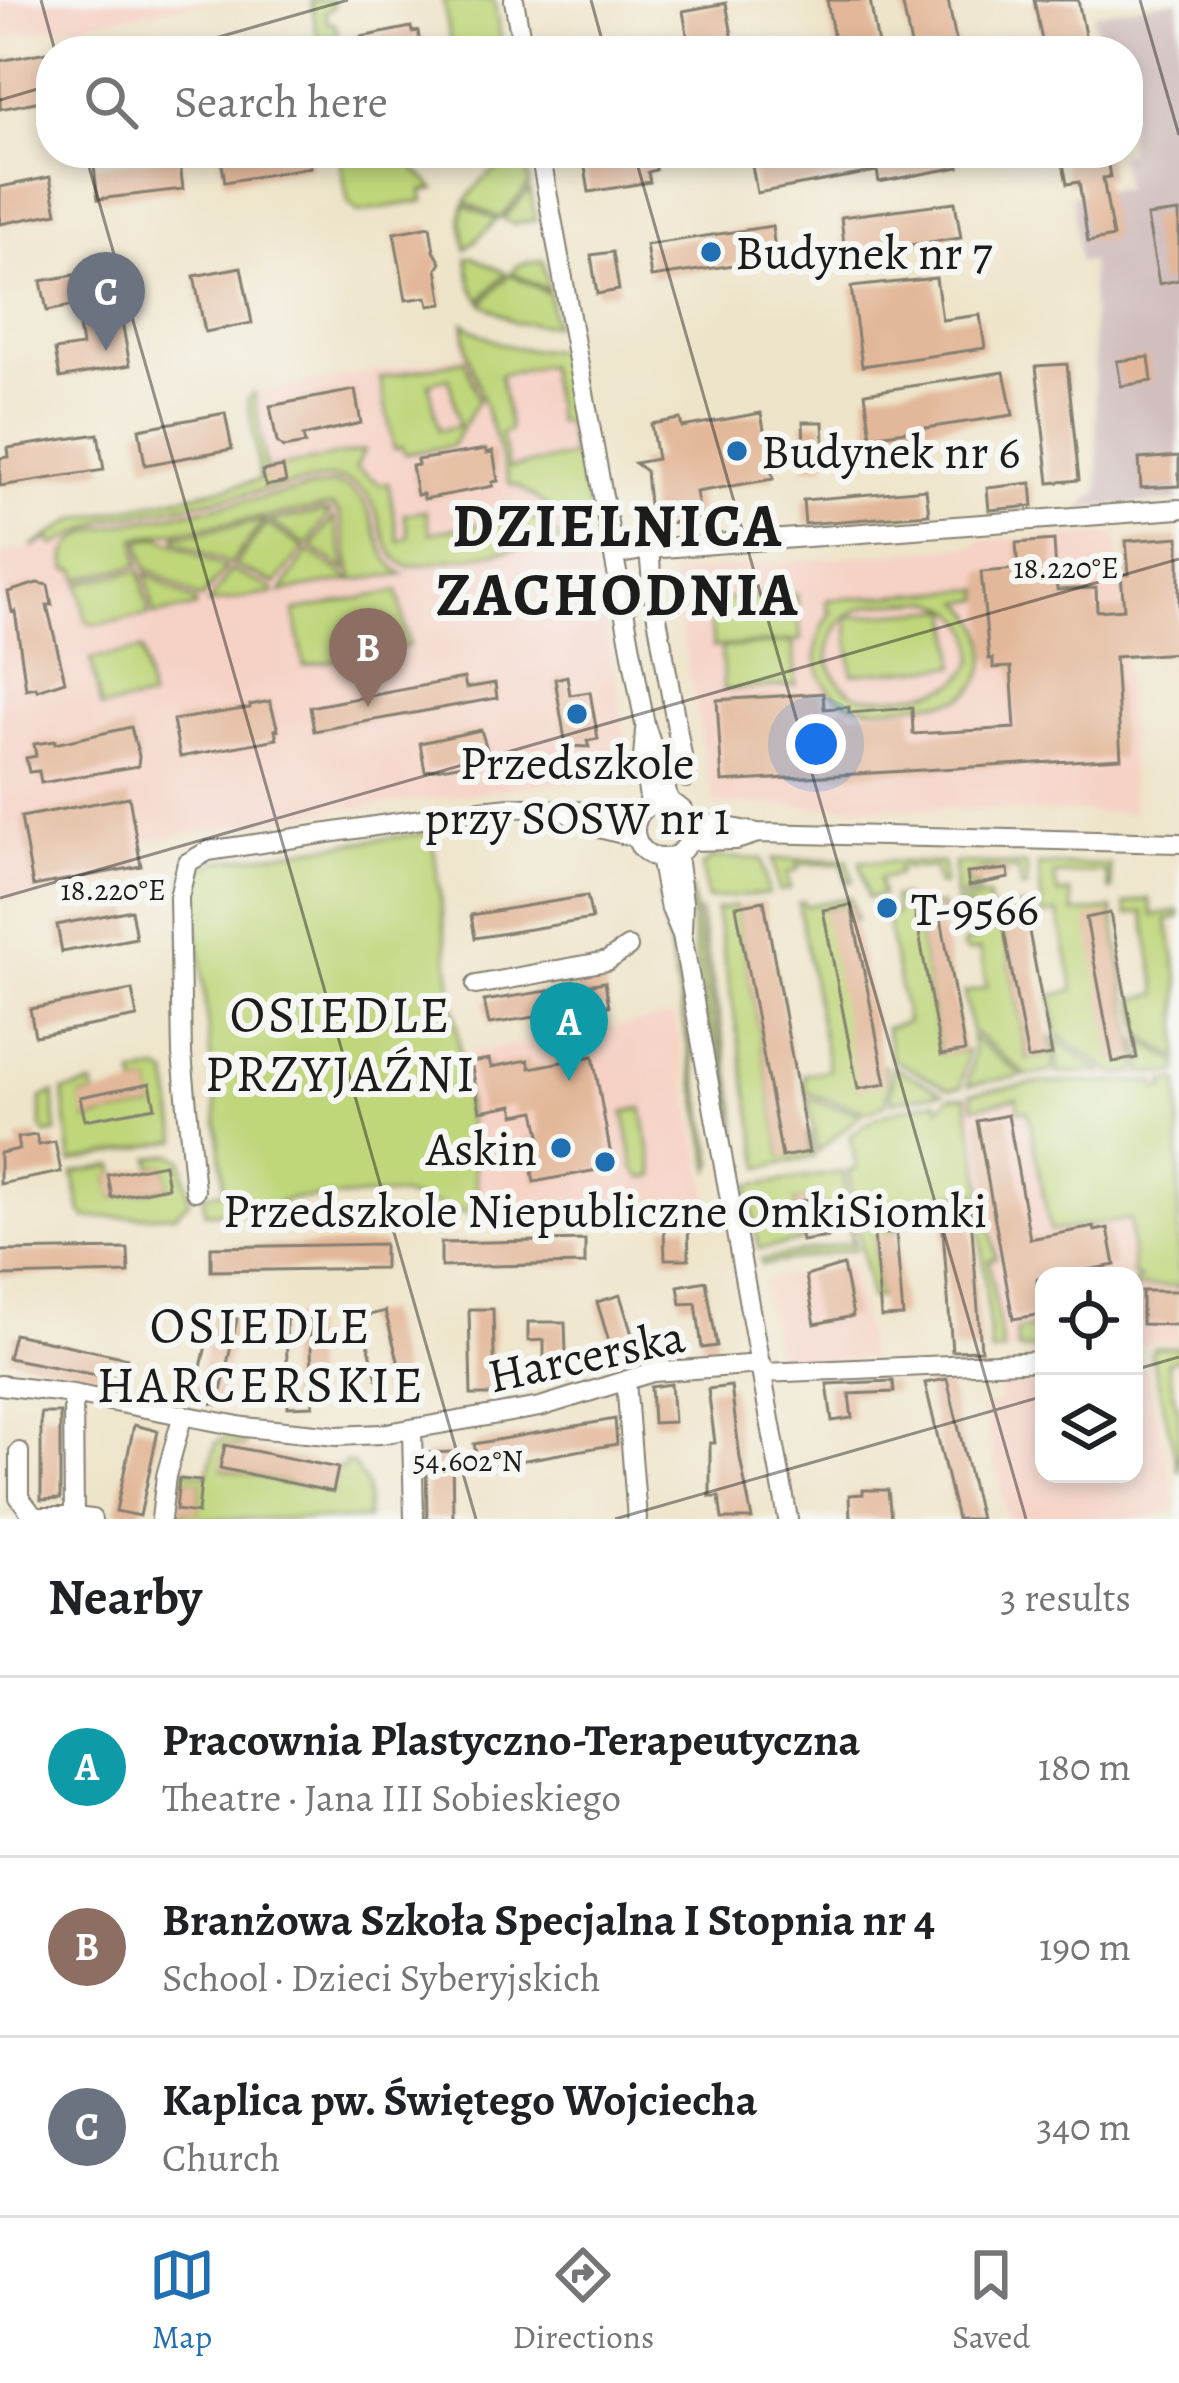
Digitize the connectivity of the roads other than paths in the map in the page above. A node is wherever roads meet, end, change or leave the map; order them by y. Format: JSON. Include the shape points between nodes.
{"nodes":[{"id":1,"x":514,"y":0,"type":"edge"},
{"id":2,"x":520,"y":36,"type":"edge"},
{"id":3,"x":543,"y":168,"type":"edge"},
{"id":4,"x":1179,"y":509,"type":"edge"},
{"id":5,"x":649,"y":549,"type":"junction"},
{"id":6,"x":614,"y":555,"type":"junction"},
{"id":7,"x":686,"y":778,"type":"dead end"},
{"id":8,"x":653,"y":807,"type":"junction"},
{"id":9,"x":562,"y":810,"type":"junction"},
{"id":10,"x":689,"y":820,"type":"junction"},
{"id":11,"x":758,"y":833,"type":"junction"},
{"id":12,"x":635,"y":837,"type":"junction"},
{"id":13,"x":1179,"y":843,"type":"edge"},
{"id":14,"x":675,"y":851,"type":"junction"},
{"id":15,"x":628,"y":947,"type":"dead end"},
{"id":16,"x":476,"y":985,"type":"dead end"},
{"id":17,"x":195,"y":1191,"type":"dead end"},
{"id":18,"x":1035,"y":1361,"type":"edge"},
{"id":19,"x":762,"y":1368,"type":"junction"},
{"id":20,"x":626,"y":1382,"type":"junction"},
{"id":21,"x":0,"y":1385,"type":"edge"},
{"id":22,"x":73,"y":1394,"type":"junction"},
{"id":23,"x":183,"y":1414,"type":"junction"},
{"id":24,"x":412,"y":1429,"type":"junction"},
{"id":25,"x":19,"y":1452,"type":"dead end"},
{"id":26,"x":83,"y":1518,"type":"edge"},
{"id":27,"x":160,"y":1519,"type":"edge"},
{"id":28,"x":414,"y":1519,"type":"edge"},
{"id":29,"x":638,"y":1519,"type":"edge"},
{"id":30,"x":788,"y":1519,"type":"edge"}],
"edges":[{"from":1,"to":2,"type":"street"},
{"from":3,"to":6,"type":"street"},
{"from":4,"to":5,"type":"street"},
{"from":5,"to":6,"type":"street"},
{"from":5,"to":7,"type":"street"},
{"from":6,"to":8,"type":"street"},
{"from":8,"to":9,"type":"street"},
{"from":8,"to":10,"type":"street","via":[[685,812]]},
{"from":8,"to":12,"type":"street"},
{"from":9,"to":12,"type":"street"},
{"from":9,"to":17,"type":"street","via":[[481,810],[208,851],[187,863],[179,897],[182,1054]]},
{"from":10,"to":11,"type":"street"},
{"from":10,"to":14,"type":"street"},
{"from":11,"to":13,"type":"street"},
{"from":11,"to":14,"type":"street"},
{"from":12,"to":14,"type":"street","via":[[649,855]]},
{"from":14,"to":19,"type":"street","via":[[682,935]]},
{"from":15,"to":16,"type":"street","via":[[607,961]]},
{"from":18,"to":19,"type":"street","name":"Harcerska"},
{"from":19,"to":20,"type":"street","name":"Harcerska","via":[[653,1372]]},
{"from":19,"to":30,"type":"street"},
{"from":20,"to":24,"type":"street","name":"Harcerska","via":[[540,1408]]},
{"from":20,"to":29,"type":"street"},
{"from":21,"to":22,"type":"street","name":"Harcerska"},
{"from":22,"to":23,"type":"street","name":"Harcerska"},
{"from":22,"to":26,"type":"street"},
{"from":23,"to":24,"type":"street","name":"Harcerska","via":[[310,1435]]},
{"from":23,"to":27,"type":"street"},
{"from":24,"to":28,"type":"street"},
{"from":25,"to":26,"type":"street","via":[[19,1497],[34,1517]]}]}
